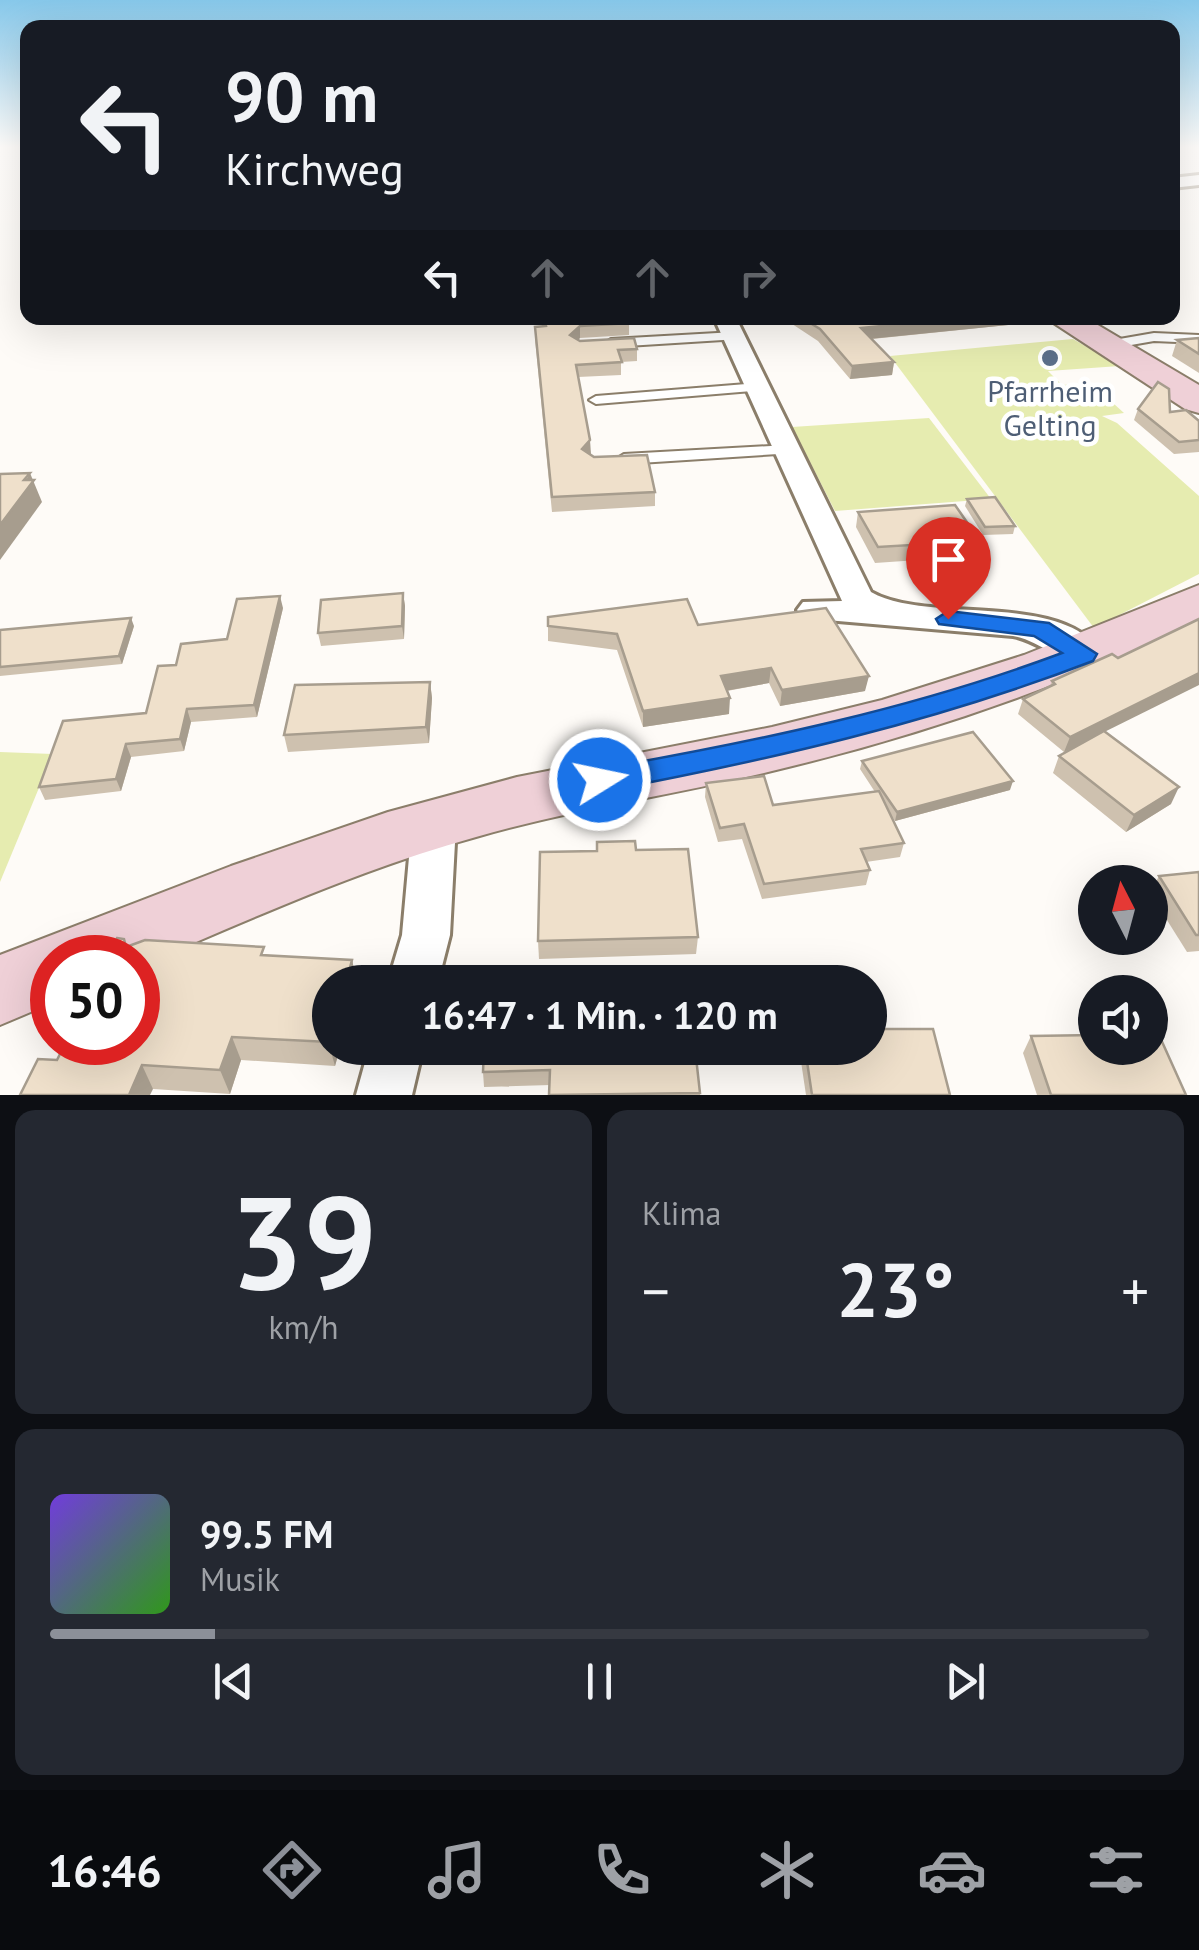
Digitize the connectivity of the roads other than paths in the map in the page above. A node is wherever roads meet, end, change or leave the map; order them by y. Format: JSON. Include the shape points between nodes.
{"nodes":[{"id":1,"x":1075,"y":325,"type":"edge"},
{"id":2,"x":730,"y":327,"type":"edge"},
{"id":3,"x":1199,"y":340,"type":"edge"},
{"id":4,"x":598,"y":344,"type":"edge"},
{"id":5,"x":1108,"y":345,"type":"junction"},
{"id":6,"x":759,"y":388,"type":"junction"},
{"id":7,"x":596,"y":400,"type":"dead end"},
{"id":8,"x":1199,"y":401,"type":"edge"},
{"id":9,"x":789,"y":450,"type":"junction"},
{"id":10,"x":612,"y":460,"type":"edge"},
{"id":11,"x":1199,"y":600,"type":"edge"},
{"id":12,"x":815,"y":610,"type":"edge"},
{"id":13,"x":884,"y":614,"type":"junction"},
{"id":14,"x":1084,"y":654,"type":"junction"},
{"id":15,"x":434,"y":824,"type":"junction"},
{"id":16,"x":136,"y":935,"type":"edge"},
{"id":17,"x":418,"y":965,"type":"edge"},
{"id":18,"x":30,"y":978,"type":"edge"},
{"id":19,"x":0,"y":990,"type":"edge"},
{"id":20,"x":392,"y":1065,"type":"edge"},
{"id":21,"x":384,"y":1095,"type":"edge"}],
"edges":[{"from":1,"to":5,"type":"main road"},
{"from":2,"to":4,"type":"lane"},
{"from":2,"to":6,"type":"street"},
{"from":3,"to":5,"type":"lane"},
{"from":5,"to":8,"type":"main road"},
{"from":6,"to":7,"type":"lane"},
{"from":6,"to":9,"type":"street"},
{"from":9,"to":10,"type":"lane"},
{"from":9,"to":13,"type":"street","via":[[858,600]]},
{"from":11,"to":14,"type":"main road"},
{"from":12,"to":13,"type":"street"},
{"from":13,"to":14,"type":"street","via":[[1040,629]]},
{"from":14,"to":15,"type":"main road","via":[[898,717],[769,750],[600,780]]},
{"from":15,"to":16,"type":"main road"},
{"from":15,"to":17,"type":"street"},
{"from":18,"to":19,"type":"main road"},
{"from":20,"to":21,"type":"street"}]}
